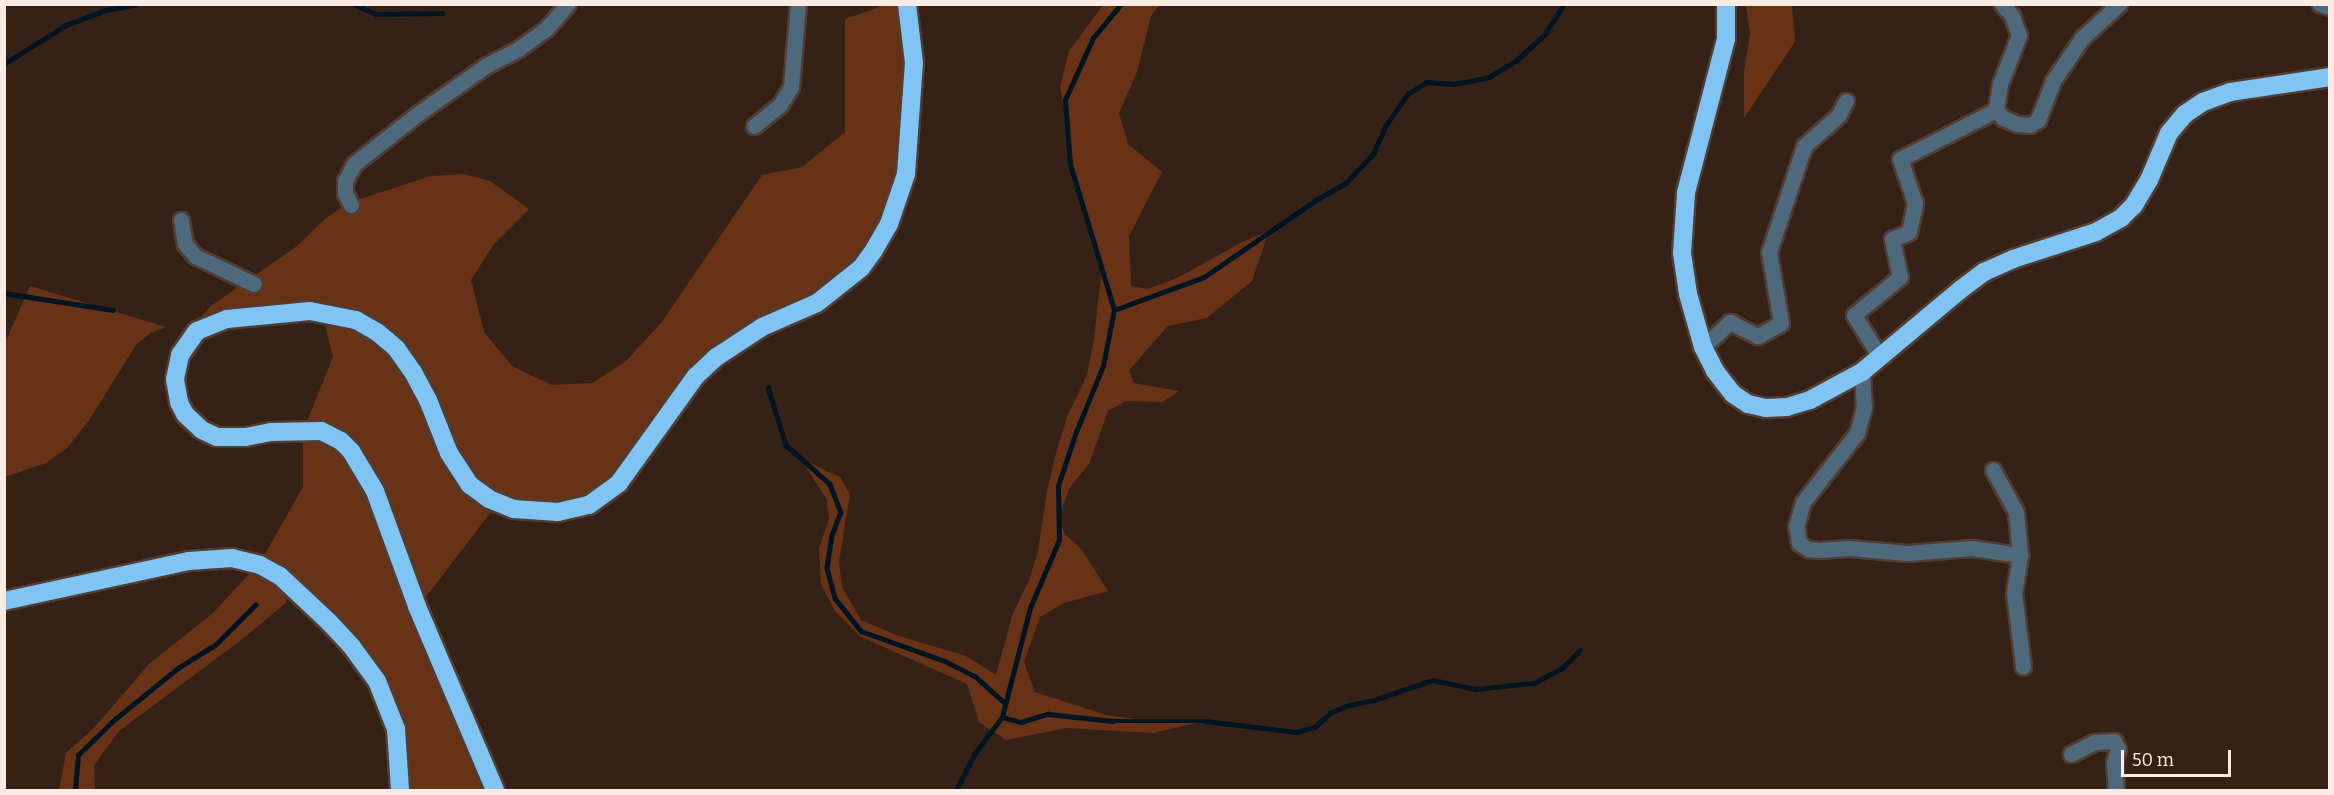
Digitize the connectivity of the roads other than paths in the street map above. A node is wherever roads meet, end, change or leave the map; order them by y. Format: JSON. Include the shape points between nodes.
{"nodes":[{"id":1,"x":550,"y":4,"type":"edge"},
{"id":2,"x":568,"y":4,"type":"edge"},
{"id":3,"x":798,"y":4,"type":"edge"},
{"id":4,"x":908,"y":4,"type":"edge"},
{"id":5,"x":1726,"y":4,"type":"edge"},
{"id":6,"x":2002,"y":4,"type":"edge"},
{"id":7,"x":2119,"y":4,"type":"edge"},
{"id":8,"x":2320,"y":4,"type":"edge"},
{"id":9,"x":2330,"y":8,"type":"edge"},
{"id":10,"x":552,"y":22,"type":"junction"},
{"id":11,"x":2330,"y":77,"type":"edge"},
{"id":12,"x":1846,"y":101,"type":"dead end"},
{"id":13,"x":1996,"y":111,"type":"junction"},
{"id":14,"x":754,"y":126,"type":"dead end"},
{"id":15,"x":351,"y":205,"type":"dead end"},
{"id":16,"x":181,"y":220,"type":"dead end"},
{"id":17,"x":254,"y":284,"type":"dead end"},
{"id":18,"x":1703,"y":347,"type":"junction"},
{"id":19,"x":1880,"y":357,"type":"junction"},
{"id":20,"x":1863,"y":372,"type":"junction"},
{"id":21,"x":1993,"y":470,"type":"dead end"},
{"id":22,"x":2020,"y":555,"type":"junction"},
{"id":23,"x":4,"y":601,"type":"edge"},
{"id":24,"x":2023,"y":666,"type":"dead end"},
{"id":25,"x":2071,"y":754,"type":"dead end"},
{"id":26,"x":400,"y":790,"type":"edge"},
{"id":27,"x":495,"y":790,"type":"edge"},
{"id":28,"x":2116,"y":790,"type":"edge"}],
"edges":[{"from":1,"to":10,"type":"street"},
{"from":2,"to":10,"type":"street"},
{"from":3,"to":14,"type":"street","via":[[791,87],[780,105]]},
{"from":4,"to":27,"type":"highway","via":[[914,63],[906,174],[889,224],[874,250],[861,268],[825,298],[762,327],[715,358],[696,376],[619,483],[589,505],[558,512],[514,509],[489,499],[470,485],[449,453],[413,372],[384,337],[356,320],[310,311],[227,319],[197,331],[180,355],[175,379],[179,402],[202,430],[217,437],[245,437],[311,429],[332,435],[351,451],[375,491],[417,606]]},
{"from":5,"to":18,"type":"highway","via":[[1726,39],[1686,193],[1684,222],[1682,253],[1688,294]]},
{"from":6,"to":13,"type":"street","via":[[2019,35],[2000,84]]},
{"from":7,"to":13,"type":"street","via":[[2082,38],[2067,59],[2053,81],[2038,120],[2031,125],[2017,124]]},
{"from":8,"to":9,"type":"street"},
{"from":10,"to":15,"type":"street","via":[[518,49],[487,65],[416,115],[354,164],[345,181]]},
{"from":11,"to":19,"type":"highway","via":[[2230,92],[2203,102],[2185,114],[2169,133],[2149,180],[2121,218],[2096,232],[2013,259],[1984,273]]},
{"from":12,"to":18,"type":"street","via":[[1838,116],[1804,146],[1769,252],[1781,322],[1758,336],[1730,322]]},
{"from":13,"to":19,"type":"street","via":[[1900,159],[1915,203],[1909,232],[1892,239],[1900,276],[1854,315]]},
{"from":16,"to":17,"type":"street","via":[[185,244],[195,256]]},
{"from":18,"to":20,"type":"highway","via":[[1733,394],[1748,404],[1766,408],[1810,400]]},
{"from":19,"to":20,"type":"highway"},
{"from":20,"to":22,"type":"street","via":[[1864,407],[1857,433],[1803,502],[1796,526],[1799,543],[1819,550],[1849,548],[1907,553],[1972,548]]},
{"from":21,"to":22,"type":"street","via":[[2016,512]]},
{"from":22,"to":24,"type":"street","via":[[2014,592]]},
{"from":23,"to":26,"type":"highway","via":[[214,557],[260,565],[280,576],[329,622],[377,681],[396,729]]},
{"from":25,"to":28,"type":"street","via":[[2095,741],[2114,741],[2118,749],[2114,762]]}]}
